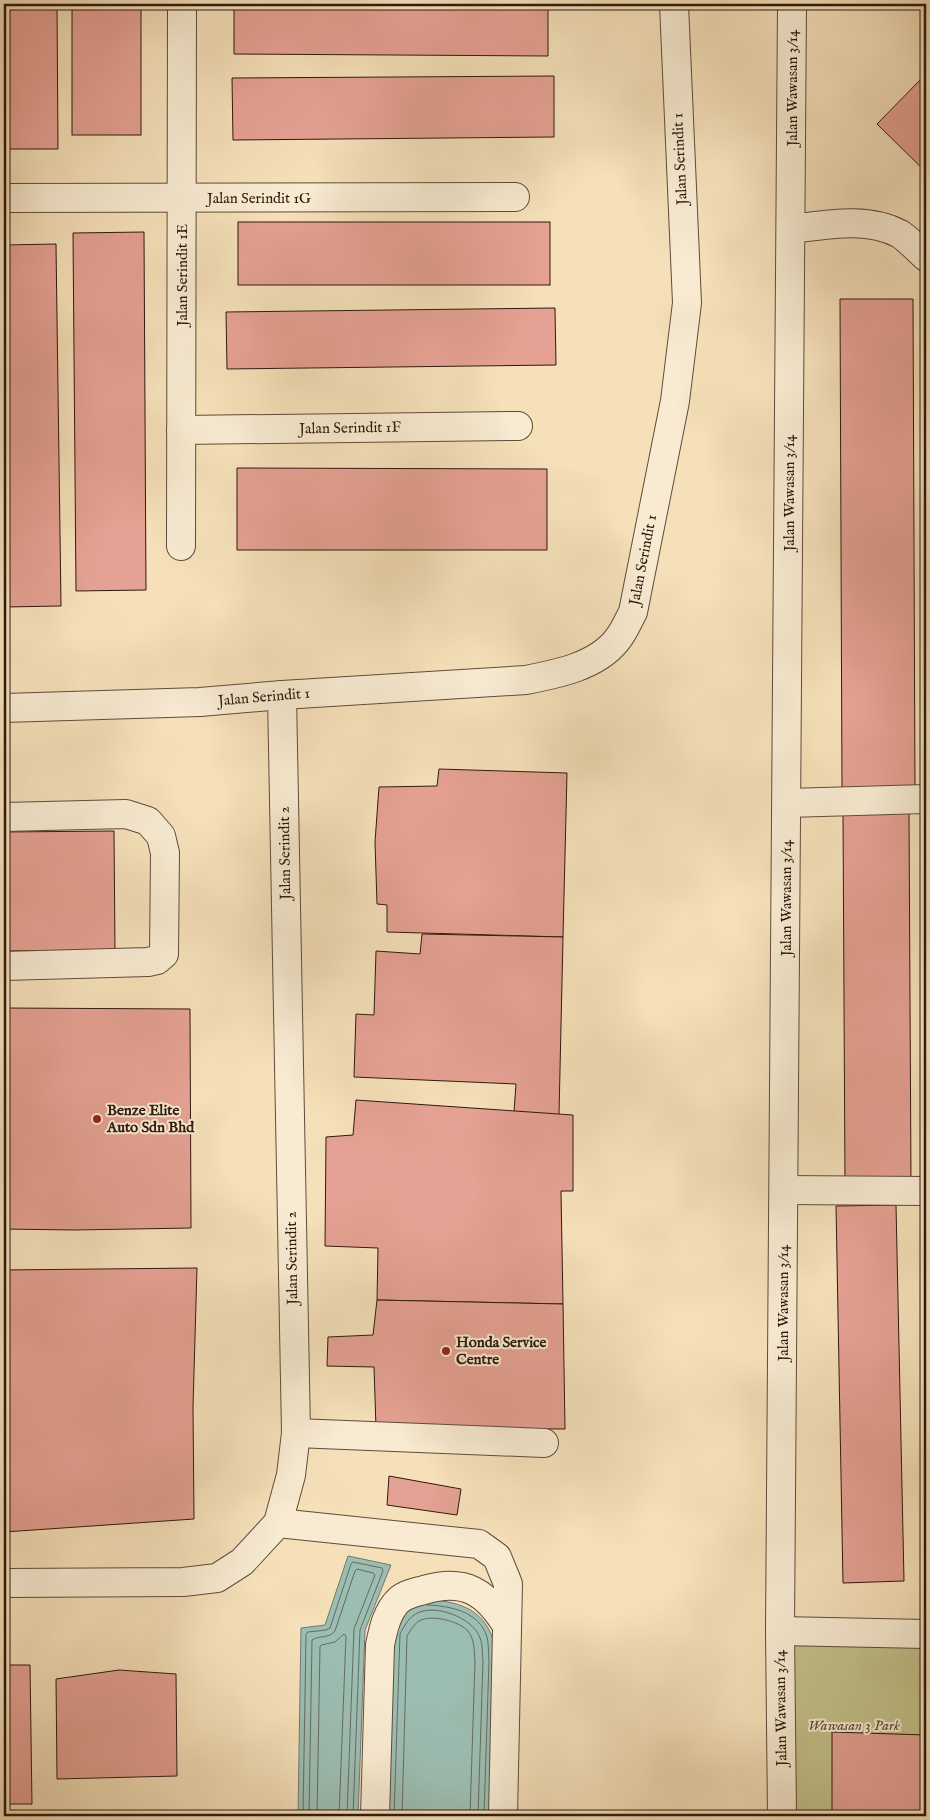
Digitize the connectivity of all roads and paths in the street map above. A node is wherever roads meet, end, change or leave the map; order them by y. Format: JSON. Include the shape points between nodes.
{"nodes":[{"id":1,"x":182,"y":4,"type":"edge"},
{"id":2,"x":674,"y":4,"type":"edge"},
{"id":3,"x":792,"y":4,"type":"edge"},
{"id":4,"x":515,"y":197,"type":"dead end"},
{"id":5,"x":4,"y":198,"type":"edge"},
{"id":6,"x":182,"y":198,"type":"junction"},
{"id":7,"x":791,"y":229,"type":"junction"},
{"id":8,"x":926,"y":257,"type":"edge"},
{"id":9,"x":518,"y":426,"type":"dead end"},
{"id":10,"x":181,"y":430,"type":"junction"},
{"id":11,"x":181,"y":546,"type":"dead end"},
{"id":12,"x":282,"y":695,"type":"junction"},
{"id":13,"x":4,"y":708,"type":"edge"},
{"id":14,"x":926,"y":799,"type":"edge"},
{"id":15,"x":787,"y":803,"type":"junction"},
{"id":16,"x":4,"y":817,"type":"edge"},
{"id":17,"x":4,"y":966,"type":"edge"},
{"id":18,"x":784,"y":1190,"type":"junction"},
{"id":19,"x":926,"y":1191,"type":"edge"},
{"id":20,"x":296,"y":1433,"type":"junction"},
{"id":21,"x":544,"y":1443,"type":"dead end"},
{"id":22,"x":278,"y":1523,"type":"junction"},
{"id":23,"x":4,"y":1583,"type":"edge"},
{"id":24,"x":507,"y":1626,"type":"junction"},
{"id":25,"x":780,"y":1631,"type":"junction"},
{"id":26,"x":926,"y":1634,"type":"edge"},
{"id":27,"x":782,"y":1804,"type":"edge"},
{"id":28,"x":376,"y":1816,"type":"edge"},
{"id":29,"x":503,"y":1816,"type":"edge"}],
"edges":[{"from":1,"to":6,"type":"street","name":"Jalan Serindit 1E"},
{"from":2,"to":12,"type":"street","name":"Jalan Serindit 1","via":[[687,303],[675,401],[633,612],[617,640],[595,658],[565,672],[526,680]]},
{"from":3,"to":7,"type":"street","name":"Jalan Wawasan 3/14"},
{"from":4,"to":6,"type":"street","name":"Jalan Serindit 1G"},
{"from":5,"to":6,"type":"street","name":"Jalan Serindit 1G"},
{"from":6,"to":10,"type":"street","name":"Jalan Serindit 1E"},
{"from":7,"to":8,"type":"street","via":[[872,224],[900,234]]},
{"from":7,"to":15,"type":"street","name":"Jalan Wawasan 3/14"},
{"from":9,"to":10,"type":"street","name":"Jalan Serindit 1F"},
{"from":10,"to":11,"type":"street","name":"Jalan Serindit 1E"},
{"from":12,"to":13,"type":"street","name":"Jalan Serindit 1","via":[[200,702]]},
{"from":12,"to":20,"type":"street","name":"Jalan Serindit 2"},
{"from":14,"to":15,"type":"street"},
{"from":15,"to":18,"type":"street","name":"Jalan Wawasan 3/14"},
{"from":16,"to":17,"type":"street","via":[[126,814],[148,821],[161,836],[165,854],[164,954],[157,960]]},
{"from":18,"to":19,"type":"street"},
{"from":18,"to":25,"type":"street","name":"Jalan Wawasan 3/14"},
{"from":20,"to":21,"type":"street"},
{"from":20,"to":22,"type":"street","name":"Jalan Serindit 2","via":[[291,1475]]},
{"from":22,"to":23,"type":"street","name":"Jalan Serindit 2","via":[[242,1562],[217,1578],[183,1582]]},
{"from":22,"to":24,"type":"street","via":[[478,1544],[497,1557],[508,1584]]},
{"from":24,"to":28,"type":"street","via":[[484,1596],[468,1588],[451,1585],[432,1588],[399,1600],[385,1622],[380,1645]]},
{"from":24,"to":29,"type":"street"},
{"from":25,"to":26,"type":"street"},
{"from":25,"to":27,"type":"street","name":"Jalan Wawasan 3/14"}]}
